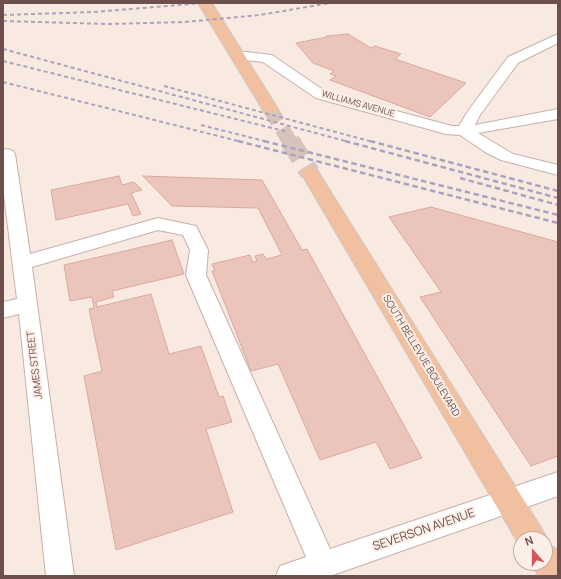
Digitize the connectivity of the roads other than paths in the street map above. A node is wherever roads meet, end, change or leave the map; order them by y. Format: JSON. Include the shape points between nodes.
{"nodes":[{"id":1,"x":205,"y":3,"type":"edge"},
{"id":2,"x":558,"y":38,"type":"edge"},
{"id":3,"x":237,"y":56,"type":"junction"},
{"id":4,"x":270,"y":109,"type":"tunnel mouth"},
{"id":5,"x":558,"y":114,"type":"edge"},
{"id":6,"x":464,"y":131,"type":"junction"},
{"id":7,"x":7,"y":154,"type":"dead end"},
{"id":8,"x":558,"y":170,"type":"edge"},
{"id":9,"x":310,"y":173,"type":"tunnel mouth"},
{"id":10,"x":10,"y":225,"type":"edge"},
{"id":11,"x":22,"y":263,"type":"junction"},
{"id":12,"x":28,"y":304,"type":"junction"},
{"id":13,"x":3,"y":310,"type":"edge"},
{"id":14,"x":558,"y":484,"type":"edge"},
{"id":15,"x":508,"y":501,"type":"junction"},
{"id":16,"x":527,"y":531,"type":"edge"},
{"id":17,"x":323,"y":565,"type":"junction"},
{"id":18,"x":60,"y":576,"type":"edge"},
{"id":19,"x":290,"y":576,"type":"edge"}],
"edges":[{"from":1,"to":3,"type":"main road"},
{"from":2,"to":6,"type":"street","via":[[513,60],[473,114]]},
{"from":3,"to":4,"type":"main road"},
{"from":3,"to":6,"type":"street","name":"WILLIAMS AVENUE","via":[[267,58],[321,95],[452,131]]},
{"from":5,"to":6,"type":"street","name":"WILLIAMS AVENUE"},
{"from":6,"to":8,"type":"street","via":[[507,157]]},
{"from":7,"to":10,"type":"street","name":"JAMES STREET"},
{"from":9,"to":15,"type":"main road","name":"SOUTH BELLEVUE BOULEVARD"},
{"from":10,"to":11,"type":"street","name":"JAMES STREET"},
{"from":11,"to":12,"type":"street","name":"JAMES STREET"},
{"from":11,"to":17,"type":"street","via":[[158,224],[190,230],[199,250],[196,275]]},
{"from":12,"to":13,"type":"street"},
{"from":12,"to":18,"type":"street","name":"JAMES STREET"},
{"from":14,"to":15,"type":"street","name":"SEVERSON AVENUE"},
{"from":15,"to":16,"type":"main road","name":"SOUTH BELLEVUE BOULEVARD"},
{"from":15,"to":17,"type":"street","name":"SEVERSON AVENUE"},
{"from":17,"to":19,"type":"street","name":"SEVERSON AVENUE"}]}
